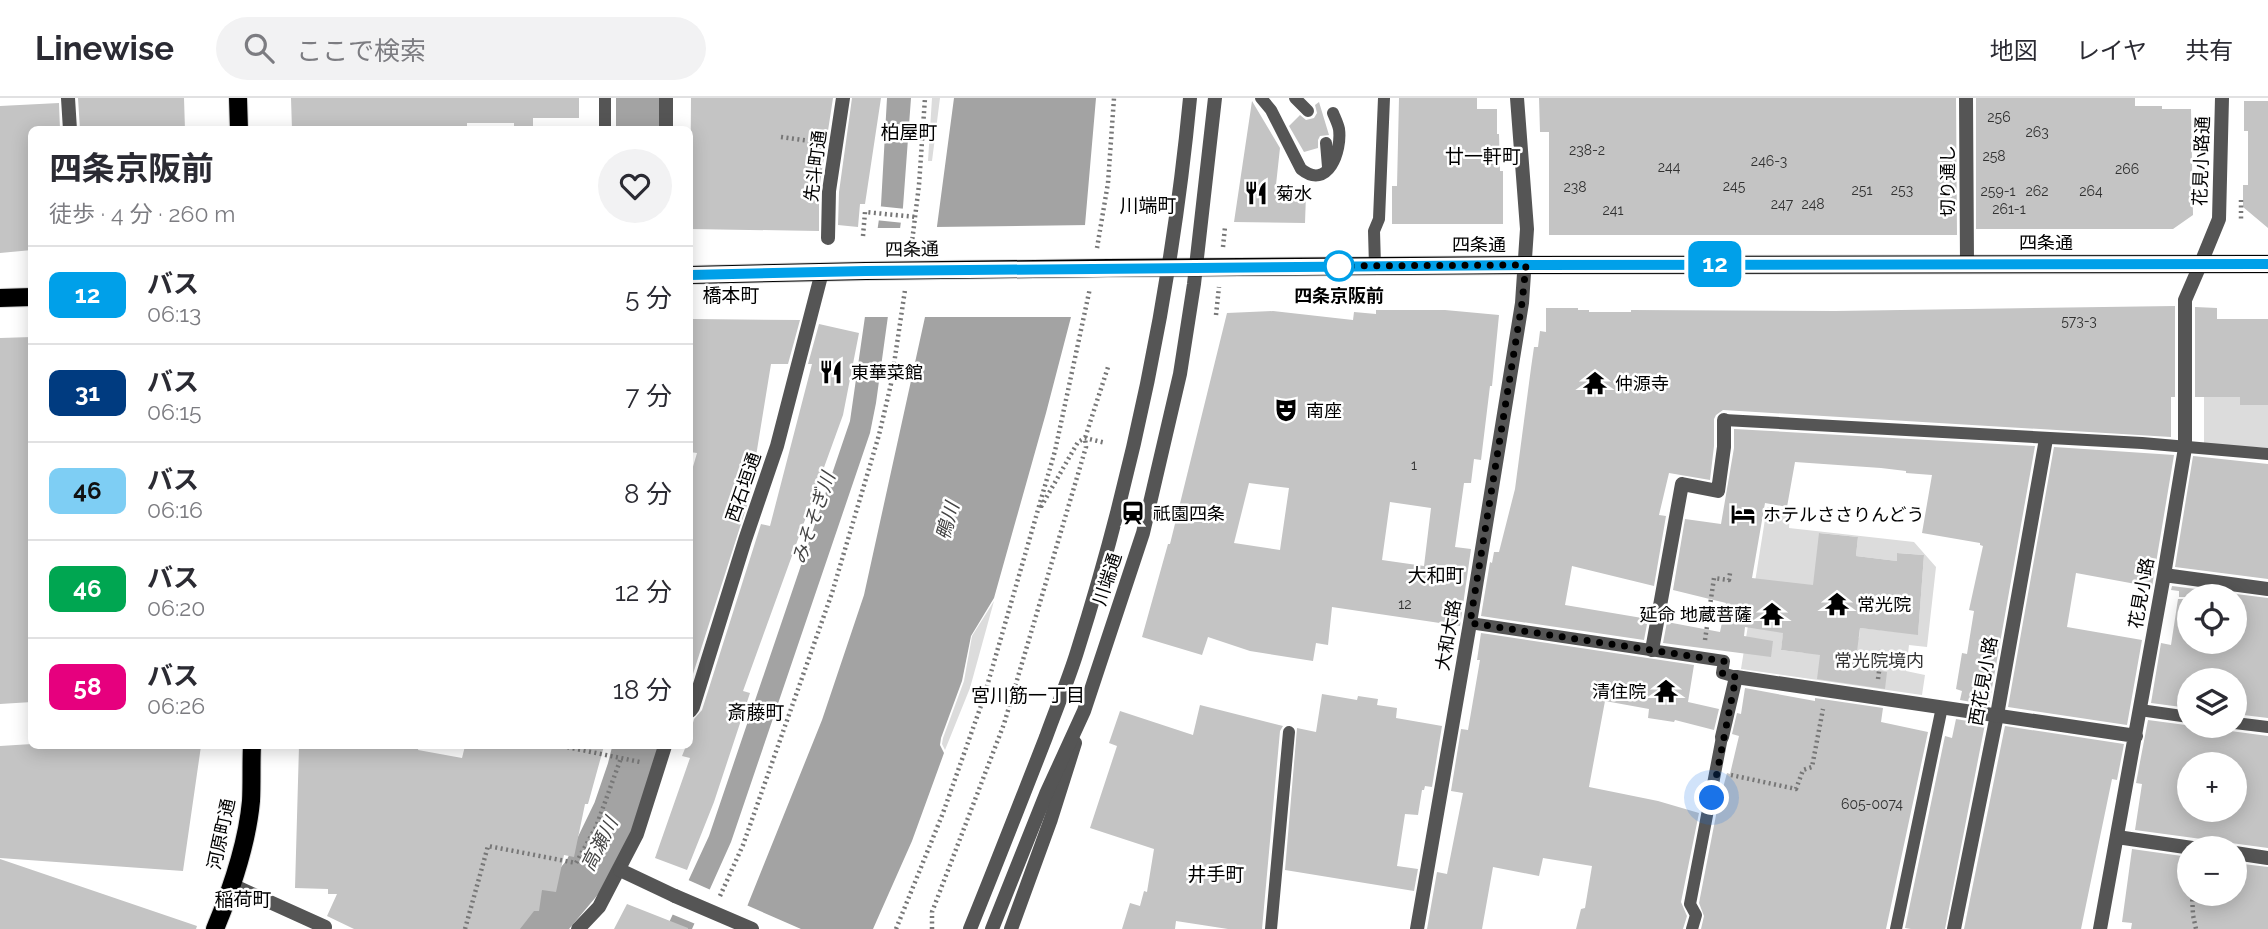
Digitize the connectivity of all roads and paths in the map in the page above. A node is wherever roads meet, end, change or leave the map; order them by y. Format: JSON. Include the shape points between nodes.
{"nodes":[{"id":1,"x":68,"y":98,"type":"edge"},
{"id":2,"x":239,"y":98,"type":"edge"},
{"id":3,"x":605,"y":98,"type":"edge"},
{"id":4,"x":666,"y":98,"type":"edge"},
{"id":5,"x":843,"y":98,"type":"edge"},
{"id":6,"x":925,"y":98,"type":"edge"},
{"id":7,"x":1114,"y":98,"type":"edge"},
{"id":8,"x":1190,"y":98,"type":"edge"},
{"id":9,"x":1215,"y":98,"type":"edge"},
{"id":10,"x":1261,"y":98,"type":"edge"},
{"id":11,"x":1295,"y":98,"type":"edge"},
{"id":12,"x":1384,"y":98,"type":"edge"},
{"id":13,"x":1517,"y":98,"type":"edge"},
{"id":14,"x":1966,"y":98,"type":"edge"},
{"id":15,"x":2222,"y":98,"type":"edge"},
{"id":16,"x":1308,"y":111,"type":"dead end"},
{"id":17,"x":1333,"y":113,"type":"dead end"},
{"id":18,"x":70,"y":126,"type":"edge"},
{"id":19,"x":239,"y":126,"type":"edge"},
{"id":20,"x":605,"y":126,"type":"edge"},
{"id":21,"x":666,"y":126,"type":"edge"},
{"id":22,"x":781,"y":137,"type":"dead end"},
{"id":23,"x":1326,"y":144,"type":"dead end"},
{"id":24,"x":836,"y":145,"type":"junction"},
{"id":25,"x":1328,"y":171,"type":"junction"},
{"id":26,"x":916,"y":217,"type":"junction"},
{"id":27,"x":863,"y":236,"type":"dead end"},
{"id":28,"x":828,"y":238,"type":"dead end"},
{"id":29,"x":1097,"y":251,"type":"dead end"},
{"id":30,"x":910,"y":255,"type":"dead end"},
{"id":31,"x":1967,"y":263,"type":"junction"},
{"id":32,"x":2201,"y":263,"type":"junction"},
{"id":33,"x":2268,"y":264,"type":"edge"},
{"id":34,"x":1526,"y":265,"type":"junction"},
{"id":35,"x":1375,"y":266,"type":"junction"},
{"id":36,"x":1170,"y":268,"type":"junction"},
{"id":37,"x":1196,"y":268,"type":"junction"},
{"id":38,"x":822,"y":272,"type":"junction"},
{"id":39,"x":1100,"y":273,"type":"junction"},
{"id":40,"x":693,"y":275,"type":"edge"},
{"id":41,"x":906,"y":281,"type":"dead end"},
{"id":42,"x":28,"y":297,"type":"edge"},
{"id":43,"x":0,"y":298,"type":"edge"},
{"id":44,"x":1109,"y":364,"type":"dead end"},
{"id":45,"x":1724,"y":420,"type":"joint"},
{"id":46,"x":1086,"y":438,"type":"junction"},
{"id":47,"x":2046,"y":439,"type":"junction"},
{"id":48,"x":1106,"y":443,"type":"dead end"},
{"id":49,"x":2185,"y":448,"type":"junction"},
{"id":50,"x":2268,"y":454,"type":"edge"},
{"id":51,"x":1038,"y":513,"type":"junction"},
{"id":52,"x":1730,"y":573,"type":"dead end"},
{"id":53,"x":2164,"y":575,"type":"junction"},
{"id":54,"x":2268,"y":589,"type":"edge"},
{"id":55,"x":1470,"y":623,"type":"junction"},
{"id":56,"x":1652,"y":650,"type":"junction"},
{"id":57,"x":1882,"y":650,"type":"dead end"},
{"id":58,"x":1702,"y":658,"type":"junction"},
{"id":59,"x":1736,"y":677,"type":"junction"},
{"id":60,"x":1827,"y":689,"type":"junction"},
{"id":61,"x":1876,"y":697,"type":"junction"},
{"id":62,"x":693,"y":707,"type":"edge"},
{"id":63,"x":1942,"y":707,"type":"junction"},
{"id":64,"x":2140,"y":710,"type":"junction"},
{"id":65,"x":1084,"y":711,"type":"junction"},
{"id":66,"x":1997,"y":715,"type":"junction"},
{"id":67,"x":2177,"y":715,"type":"edge"},
{"id":68,"x":2247,"y":724,"type":"edge"},
{"id":69,"x":2268,"y":727,"type":"edge"},
{"id":70,"x":1289,"y":732,"type":"dead end"},
{"id":71,"x":2136,"y":736,"type":"junction"},
{"id":72,"x":1723,"y":737,"type":"joint"},
{"id":73,"x":252,"y":749,"type":"edge"},
{"id":74,"x":577,"y":749,"type":"edge"},
{"id":75,"x":664,"y":749,"type":"edge"},
{"id":76,"x":623,"y":758,"type":"junction"},
{"id":77,"x":640,"y":762,"type":"dead end"},
{"id":78,"x":1717,"y":771,"type":"junction"},
{"id":79,"x":2117,"y":837,"type":"junction"},
{"id":80,"x":2177,"y":846,"type":"edge"},
{"id":81,"x":2247,"y":855,"type":"edge"},
{"id":82,"x":2268,"y":858,"type":"edge"},
{"id":83,"x":620,"y":870,"type":"junction"},
{"id":84,"x":232,"y":885,"type":"junction"},
{"id":85,"x":716,"y":905,"type":"dead end"},
{"id":86,"x":2193,"y":906,"type":"edge"},
{"id":87,"x":326,"y":928,"type":"edge"},
{"id":88,"x":215,"y":929,"type":"edge"},
{"id":89,"x":465,"y":929,"type":"edge"},
{"id":90,"x":578,"y":929,"type":"edge"},
{"id":91,"x":752,"y":929,"type":"edge"},
{"id":92,"x":896,"y":929,"type":"edge"},
{"id":93,"x":932,"y":929,"type":"edge"},
{"id":94,"x":970,"y":929,"type":"edge"},
{"id":95,"x":992,"y":929,"type":"edge"},
{"id":96,"x":1011,"y":929,"type":"edge"},
{"id":97,"x":1271,"y":929,"type":"edge"},
{"id":98,"x":1417,"y":929,"type":"edge"},
{"id":99,"x":1692,"y":929,"type":"edge"},
{"id":100,"x":1896,"y":929,"type":"edge"},
{"id":101,"x":1954,"y":929,"type":"edge"},
{"id":102,"x":2100,"y":929,"type":"edge"},
{"id":103,"x":2196,"y":929,"type":"edge"}],
"edges":[{"from":1,"to":18,"type":"street"},
{"from":2,"to":19,"type":"main road"},
{"from":3,"to":20,"type":"lane"},
{"from":4,"to":21,"type":"street"},
{"from":5,"to":24,"type":"street","name":"先斗町通"},
{"from":6,"to":26,"type":"path"},
{"from":7,"to":29,"type":"path"},
{"from":8,"to":36,"type":"street","name":"川端通"},
{"from":9,"to":37,"type":"street","name":"川端通"},
{"from":10,"to":25,"type":"lane","via":[[1301,169],[1315,177]]},
{"from":11,"to":16,"type":"lane"},
{"from":12,"to":35,"type":"lane"},
{"from":13,"to":34,"type":"street","name":"大和大路"},
{"from":14,"to":31,"type":"street","name":"切り通し"},
{"from":15,"to":32,"type":"street","name":"花見小路通","via":[[2219,219]]},
{"from":17,"to":25,"type":"lane","via":[[1339,137]]},
{"from":22,"to":24,"type":"path"},
{"from":23,"to":25,"type":"lane"},
{"from":24,"to":28,"type":"street","name":"先斗町通","via":[[828,191]]},
{"from":26,"to":27,"type":"path","via":[[865,212]]},
{"from":26,"to":30,"type":"path"},
{"from":31,"to":32,"type":"main road","name":"四条通"},
{"from":31,"to":34,"type":"main road","name":"四条通"},
{"from":32,"to":33,"type":"main road","name":"四条通"},
{"from":32,"to":49,"type":"street","name":"花見小路","via":[[2185,300]]},
{"from":34,"to":35,"type":"main road","name":"四条通"},
{"from":34,"to":55,"type":"street","name":"大和大路"},
{"from":35,"to":37,"type":"main road","name":"四条通"},
{"from":36,"to":37,"type":"main road","name":"四条通"},
{"from":36,"to":39,"type":"main road","name":"四条通"},
{"from":36,"to":94,"type":"street","name":"川端通","via":[[1124,488],[1077,654]]},
{"from":37,"to":65,"type":"street","name":"川端通","via":[[1180,374],[1143,533]]},
{"from":38,"to":39,"type":"main road","name":"四条通","bridge":true},
{"from":38,"to":40,"type":"main road","name":"四条通"},
{"from":38,"to":62,"type":"street","name":"西石垣通","via":[[777,446]]},
{"from":39,"to":51,"type":"path"},
{"from":41,"to":85,"type":"path","via":[[879,435],[832,593],[747,833]]},
{"from":42,"to":43,"type":"main road"},
{"from":44,"to":46,"type":"path"},
{"from":45,"to":47,"type":"lane"},
{"from":45,"to":56,"type":"street","via":[[1718,491],[1682,484]]},
{"from":46,"to":48,"type":"path"},
{"from":46,"to":51,"type":"path","via":[[1078,442]]},
{"from":46,"to":93,"type":"path","via":[[1004,724],[932,912]]},
{"from":47,"to":49,"type":"lane"},
{"from":47,"to":66,"type":"street","name":"西花見小路"},
{"from":49,"to":50,"type":"lane"},
{"from":49,"to":53,"type":"street","name":"花見小路"},
{"from":51,"to":92,"type":"path","via":[[983,701]]},
{"from":52,"to":58,"type":"path","via":[[1729,580],[1714,578]]},
{"from":53,"to":54,"type":"street"},
{"from":53,"to":64,"type":"street","name":"花見小路"},
{"from":55,"to":56,"type":"lane"},
{"from":55,"to":98,"type":"street","name":"大和大路"},
{"from":56,"to":58,"type":"lane"},
{"from":57,"to":61,"type":"path"},
{"from":58,"to":59,"type":"lane","via":[[1724,661],[1722,673]]},
{"from":59,"to":60,"type":"street"},
{"from":59,"to":72,"type":"street"},
{"from":60,"to":61,"type":"street"},
{"from":60,"to":78,"type":"path","via":[[1812,767],[1803,770],[1796,789]]},
{"from":61,"to":63,"type":"street"},
{"from":63,"to":66,"type":"street"},
{"from":63,"to":100,"type":"lane"},
{"from":64,"to":67,"type":"lane"},
{"from":64,"to":71,"type":"street","name":"花見小路"},
{"from":65,"to":95,"type":"street","name":"川端通"},
{"from":65,"to":96,"type":"street"},
{"from":66,"to":71,"type":"street"},
{"from":66,"to":101,"type":"street","name":"西花見小路"},
{"from":68,"to":69,"type":"lane"},
{"from":70,"to":97,"type":"lane"},
{"from":71,"to":79,"type":"street","name":"花見小路"},
{"from":72,"to":78,"type":"lane"},
{"from":73,"to":84,"type":"main road","name":"河原町通","via":[[251,800]]},
{"from":74,"to":76,"type":"path"},
{"from":75,"to":83,"type":"street","via":[[637,835]]},
{"from":76,"to":77,"type":"path"},
{"from":76,"to":89,"type":"path","via":[[596,827],[576,863],[488,846]]},
{"from":78,"to":99,"type":"lane","via":[[1690,904],[1696,915]]},
{"from":79,"to":80,"type":"street"},
{"from":79,"to":102,"type":"street","name":"花見小路"},
{"from":81,"to":82,"type":"street"},
{"from":83,"to":90,"type":"street","via":[[599,907]]},
{"from":83,"to":91,"type":"street","bridge":true},
{"from":84,"to":87,"type":"street"},
{"from":84,"to":88,"type":"main road","name":"河原町通"},
{"from":86,"to":103,"type":"path"}]}
